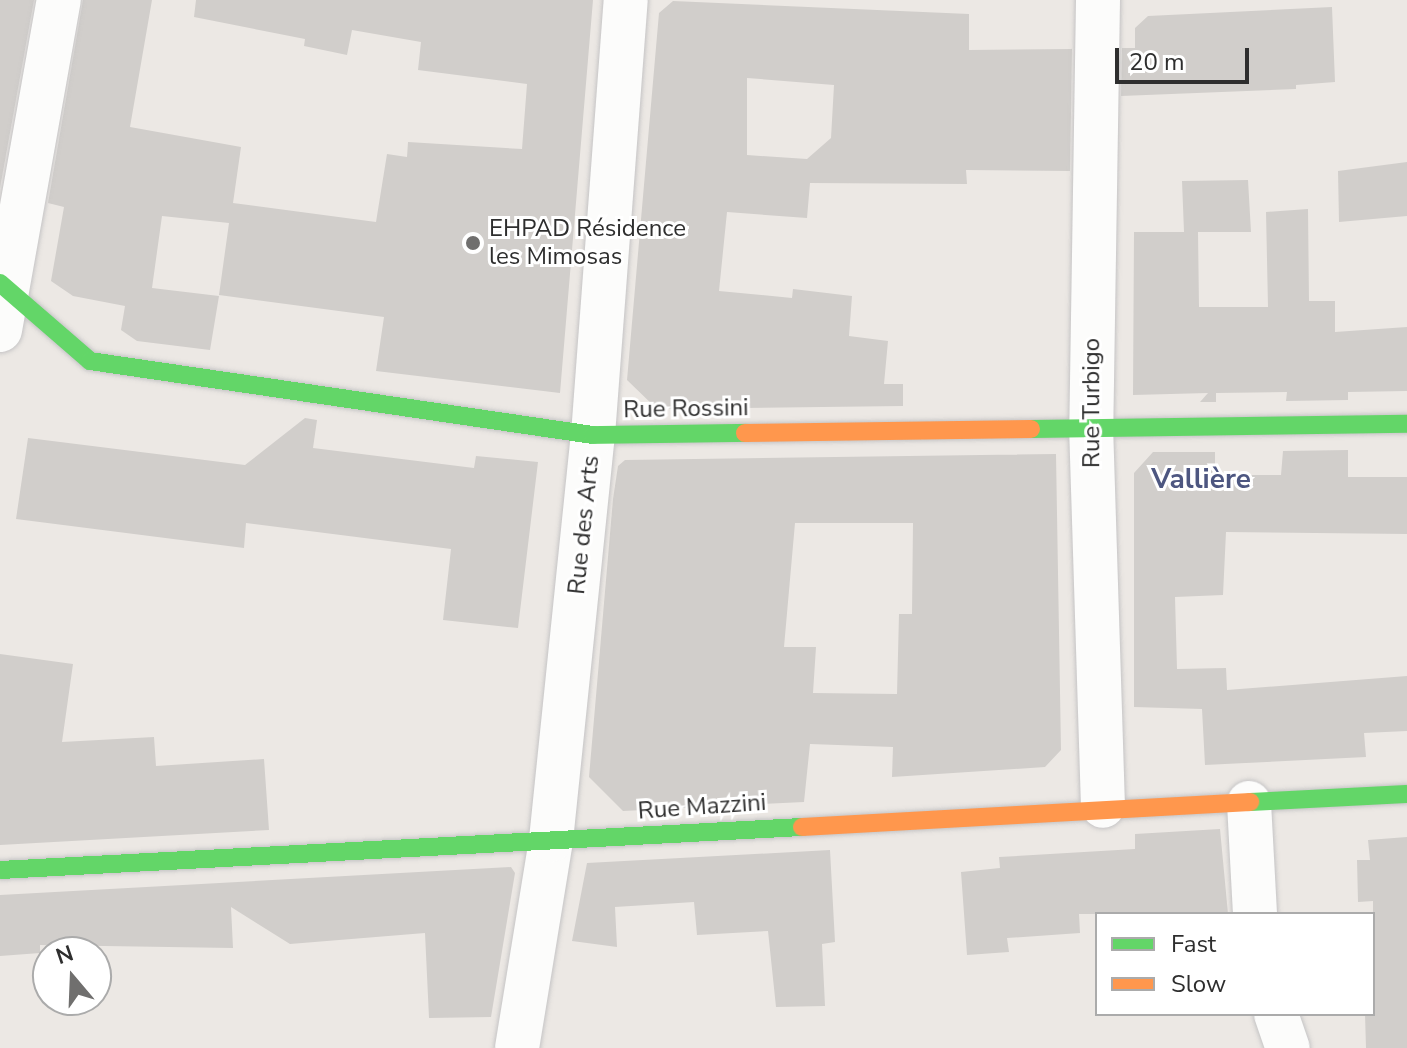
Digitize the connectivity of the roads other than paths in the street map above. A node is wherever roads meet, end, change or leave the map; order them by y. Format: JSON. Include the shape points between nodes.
{"nodes":[{"id":1,"x":59,"y":0,"type":"edge"},
{"id":2,"x":626,"y":0,"type":"edge"},
{"id":3,"x":1098,"y":2,"type":"edge"},
{"id":4,"x":3,"y":285,"type":"edge"},
{"id":5,"x":0,"y":330,"type":"edge"},
{"id":6,"x":1407,"y":424,"type":"edge"},
{"id":7,"x":1091,"y":425,"type":"junction"},
{"id":8,"x":593,"y":435,"type":"junction"},
{"id":9,"x":1407,"y":794,"type":"edge"},
{"id":10,"x":1249,"y":803,"type":"junction"},
{"id":11,"x":1103,"y":806,"type":"junction"},
{"id":12,"x":551,"y":840,"type":"junction"},
{"id":13,"x":0,"y":870,"type":"edge"},
{"id":14,"x":1255,"y":912,"type":"edge"},
{"id":15,"x":1277,"y":1016,"type":"edge"},
{"id":16,"x":517,"y":1048,"type":"edge"},
{"id":17,"x":1288,"y":1048,"type":"edge"}],
"edges":[{"from":1,"to":4,"type":"street"},
{"from":2,"to":8,"type":"street","name":"Rue des Arts"},
{"from":3,"to":7,"type":"street","name":"Rue Turbigo"},
{"from":4,"to":5,"type":"street"},
{"from":4,"to":8,"type":"street","name":"Rue Rossini","via":[[90,361]]},
{"from":6,"to":7,"type":"street","name":"Rue Rossini"},
{"from":7,"to":8,"type":"street","name":"Rue Rossini"},
{"from":7,"to":11,"type":"street","name":"Rue Turbigo"},
{"from":8,"to":12,"type":"street","name":"Rue des Arts"},
{"from":9,"to":10,"type":"street","name":"Rue Mazzini"},
{"from":10,"to":11,"type":"street","name":"Rue Mazzini"},
{"from":10,"to":14,"type":"street"},
{"from":11,"to":12,"type":"street","name":"Rue Mazzini"},
{"from":12,"to":13,"type":"street","name":"Rue Mazzini"},
{"from":12,"to":16,"type":"street","name":"Rue des Arts"},
{"from":15,"to":17,"type":"street"}]}
